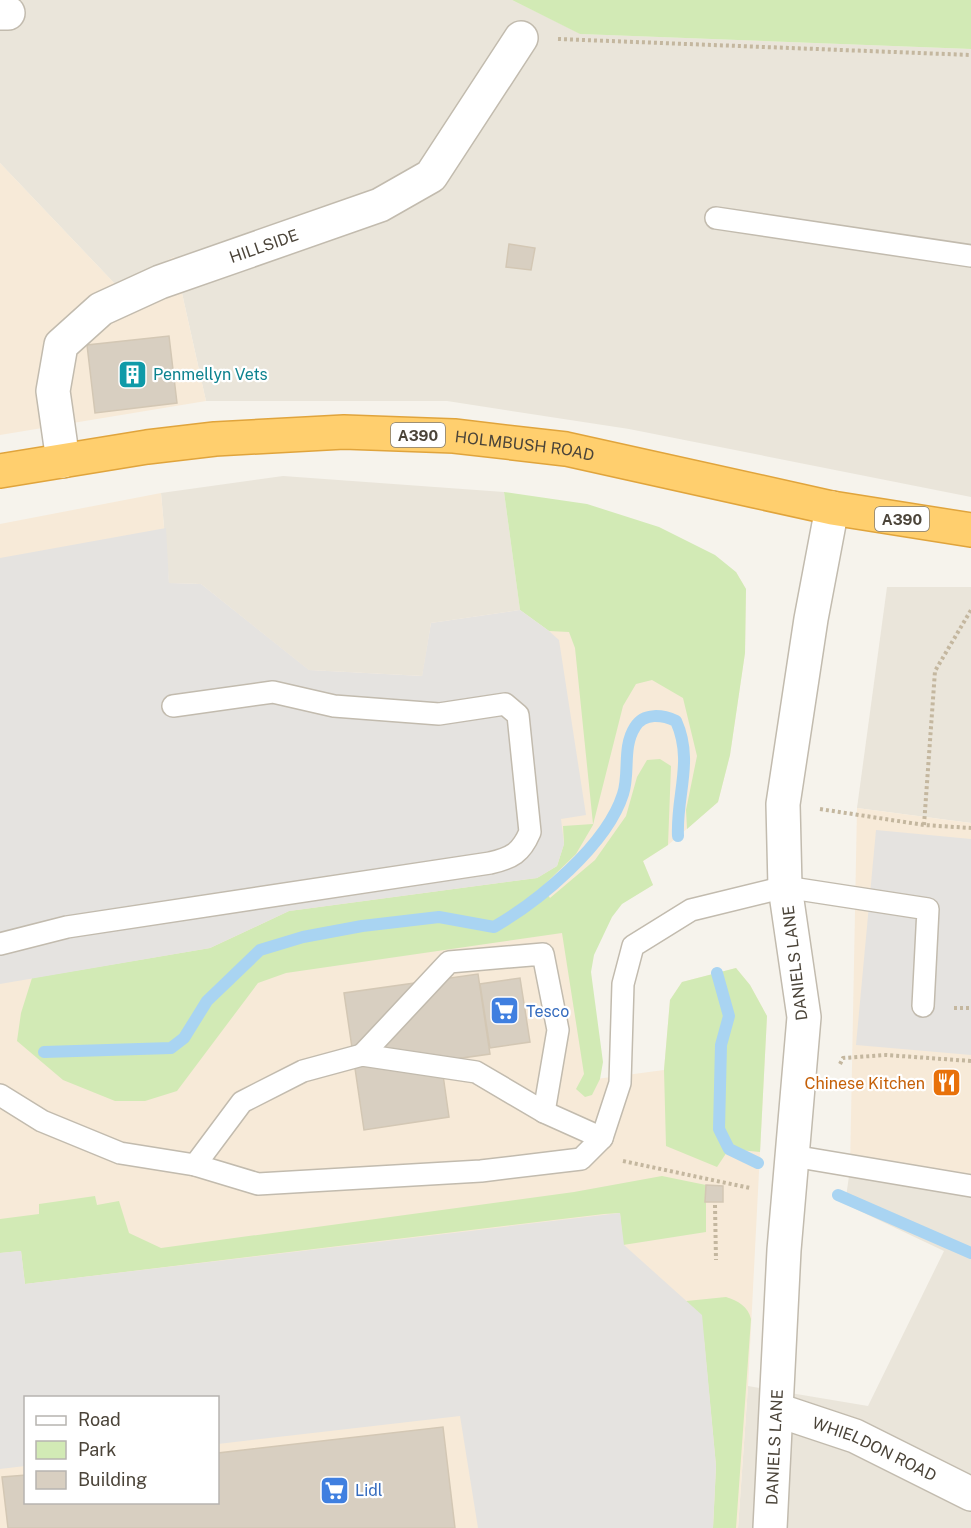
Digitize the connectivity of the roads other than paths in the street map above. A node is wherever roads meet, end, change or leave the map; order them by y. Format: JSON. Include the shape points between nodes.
{"nodes":[{"id":1,"x":521,"y":38,"type":"road end"},
{"id":2,"x":716,"y":218,"type":"dead end"},
{"id":3,"x":971,"y":256,"type":"edge"},
{"id":4,"x":63,"y":461,"type":"junction"},
{"id":5,"x":0,"y":471,"type":"edge"},
{"id":6,"x":832,"y":508,"type":"junction"},
{"id":7,"x":971,"y":530,"type":"edge"},
{"id":8,"x":173,"y":706,"type":"dead end"},
{"id":9,"x":785,"y":887,"type":"junction"},
{"id":10,"x":0,"y":944,"type":"edge"},
{"id":11,"x":923,"y":1006,"type":"dead end"},
{"id":12,"x":362,"y":1054,"type":"junction"},
{"id":13,"x":0,"y":1095,"type":"edge"},
{"id":14,"x":544,"y":1112,"type":"junction"},
{"id":15,"x":602,"y":1138,"type":"junction"},
{"id":16,"x":792,"y":1156,"type":"junction"},
{"id":17,"x":195,"y":1165,"type":"junction"},
{"id":18,"x":971,"y":1186,"type":"edge"},
{"id":19,"x":777,"y":1410,"type":"junction"},
{"id":20,"x":971,"y":1494,"type":"edge"},
{"id":21,"x":770,"y":1528,"type":"edge"}],
"edges":[{"from":1,"to":4,"type":"street","name":"HILLSIDE","via":[[431,176],[380,205],[160,282],[111,304],[61,345],[53,392]]},
{"from":2,"to":3,"type":"lane"},
{"from":4,"to":5,"type":"highway","name":"HOLMBUSH ROAD","number":"A390"},
{"from":4,"to":6,"type":"highway","name":"HOLMBUSH ROAD","number":"A390","via":[[215,439],[344,432],[454,436],[566,449]]},
{"from":6,"to":7,"type":"highway","name":"HOLMBUSH ROAD","number":"A390"},
{"from":6,"to":9,"type":"street","name":"DANIELS LANE","via":[[783,804]]},
{"from":8,"to":10,"type":"lane","via":[[273,692],[334,706],[438,714],[505,704],[518,715],[530,832],[523,848],[511,858],[490,863],[67,927]]},
{"from":9,"to":11,"type":"lane","via":[[928,909]]},
{"from":9,"to":15,"type":"lane","via":[[691,910],[633,946],[623,984],[620,1083]]},
{"from":9,"to":16,"type":"street","name":"DANIELS LANE","via":[[804,1017]]},
{"from":12,"to":14,"type":"lane","via":[[476,1072]]},
{"from":12,"to":14,"type":"lane","via":[[449,962],[543,954],[558,1030]]},
{"from":12,"to":17,"type":"lane","via":[[303,1071],[242,1102]]},
{"from":13,"to":17,"type":"lane","via":[[42,1121],[120,1153]]},
{"from":14,"to":15,"type":"lane"},
{"from":15,"to":17,"type":"lane","via":[[581,1159],[482,1171],[258,1184]]},
{"from":16,"to":18,"type":"lane"},
{"from":16,"to":19,"type":"street","name":"DANIELS LANE"},
{"from":19,"to":20,"type":"street","name":"WHIELDON ROAD","via":[[855,1436]]},
{"from":19,"to":21,"type":"street","name":"DANIELS LANE"}]}
